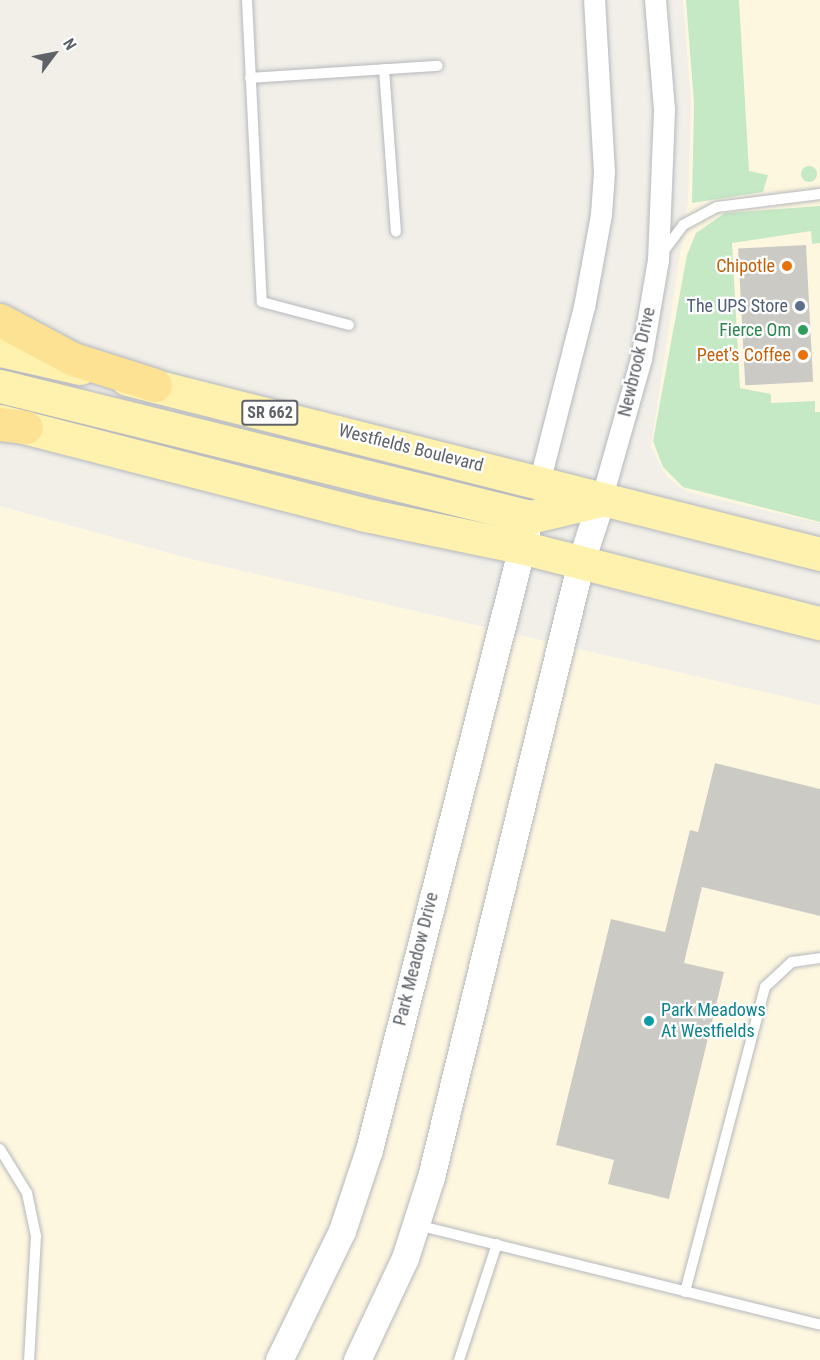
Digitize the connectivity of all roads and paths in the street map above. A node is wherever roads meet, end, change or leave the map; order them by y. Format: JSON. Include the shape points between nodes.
{"nodes":[{"id":1,"x":247,"y":0,"type":"edge"},
{"id":2,"x":594,"y":0,"type":"edge"},
{"id":3,"x":655,"y":0,"type":"edge"},
{"id":4,"x":438,"y":66,"type":"dead end"},
{"id":5,"x":384,"y":69,"type":"junction"},
{"id":6,"x":250,"y":78,"type":"junction"},
{"id":7,"x":820,"y":194,"type":"edge"},
{"id":8,"x":396,"y":232,"type":"dead end"},
{"id":9,"x":658,"y":260,"type":"junction"},
{"id":10,"x":0,"y":320,"type":"edge"},
{"id":11,"x":349,"y":325,"type":"dead end"},
{"id":12,"x":0,"y":350,"type":"edge"},
{"id":13,"x":155,"y":385,"type":"junction"},
{"id":14,"x":0,"y":386,"type":"edge"},
{"id":15,"x":9,"y":424,"type":"edge"},
{"id":16,"x":540,"y":479,"type":"junction"},
{"id":17,"x":601,"y":500,"type":"junction"},
{"id":18,"x":526,"y":532,"type":"junction"},
{"id":19,"x":820,"y":554,"type":"edge"},
{"id":20,"x":581,"y":561,"type":"junction"},
{"id":21,"x":820,"y":623,"type":"edge"},
{"id":22,"x":820,"y":958,"type":"edge"},
{"id":23,"x":0,"y":1149,"type":"edge"},
{"id":24,"x":417,"y":1225,"type":"junction"},
{"id":25,"x":497,"y":1244,"type":"junction"},
{"id":26,"x":685,"y":1292,"type":"junction"},
{"id":27,"x":820,"y":1325,"type":"edge"},
{"id":28,"x":29,"y":1360,"type":"edge"},
{"id":29,"x":279,"y":1360,"type":"edge"},
{"id":30,"x":357,"y":1360,"type":"edge"},
{"id":31,"x":459,"y":1360,"type":"edge"}],
"edges":[{"from":1,"to":6,"type":"lane"},
{"from":2,"to":16,"type":"street","via":[[604,172],[601,214],[584,307]]},
{"from":3,"to":9,"type":"street","name":"Newbrook Drive","via":[[664,109]]},
{"from":4,"to":5,"type":"lane"},
{"from":5,"to":6,"type":"lane"},
{"from":5,"to":8,"type":"lane"},
{"from":6,"to":11,"type":"lane","via":[[262,302]]},
{"from":7,"to":9,"type":"lane","via":[[726,204],[700,214],[683,225]]},
{"from":9,"to":17,"type":"street","name":"Newbrook Drive","via":[[641,358]]},
{"from":10,"to":13,"type":"highway","via":[[73,359]]},
{"from":12,"to":13,"type":"main road","name":"Westfields Boulevard","number":"SR 662"},
{"from":13,"to":16,"type":"main road","name":"Westfields Boulevard","number":"SR 662"},
{"from":14,"to":18,"type":"main road"},
{"from":15,"to":18,"type":"main road","via":[[361,514]]},
{"from":16,"to":17,"type":"main road","name":"Westfields Boulevard","number":"SR 662"},
{"from":16,"to":18,"type":"street"},
{"from":17,"to":18,"type":"main road"},
{"from":17,"to":19,"type":"main road","name":"Westfields Boulevard","number":"SR 662"},
{"from":17,"to":20,"type":"street","name":"Newbrook Drive"},
{"from":18,"to":20,"type":"main road"},
{"from":18,"to":29,"type":"street","name":"Park Meadow Drive","via":[[369,1150],[342,1231]]},
{"from":20,"to":21,"type":"main road"},
{"from":20,"to":24,"type":"street","name":"Newbrook Drive"},
{"from":22,"to":26,"type":"lane","via":[[792,962],[765,987]]},
{"from":23,"to":28,"type":"lane","via":[[27,1193],[36,1236]]},
{"from":24,"to":25,"type":"lane"},
{"from":24,"to":30,"type":"street"},
{"from":25,"to":26,"type":"lane"},
{"from":25,"to":31,"type":"lane"},
{"from":26,"to":27,"type":"lane"}]}
